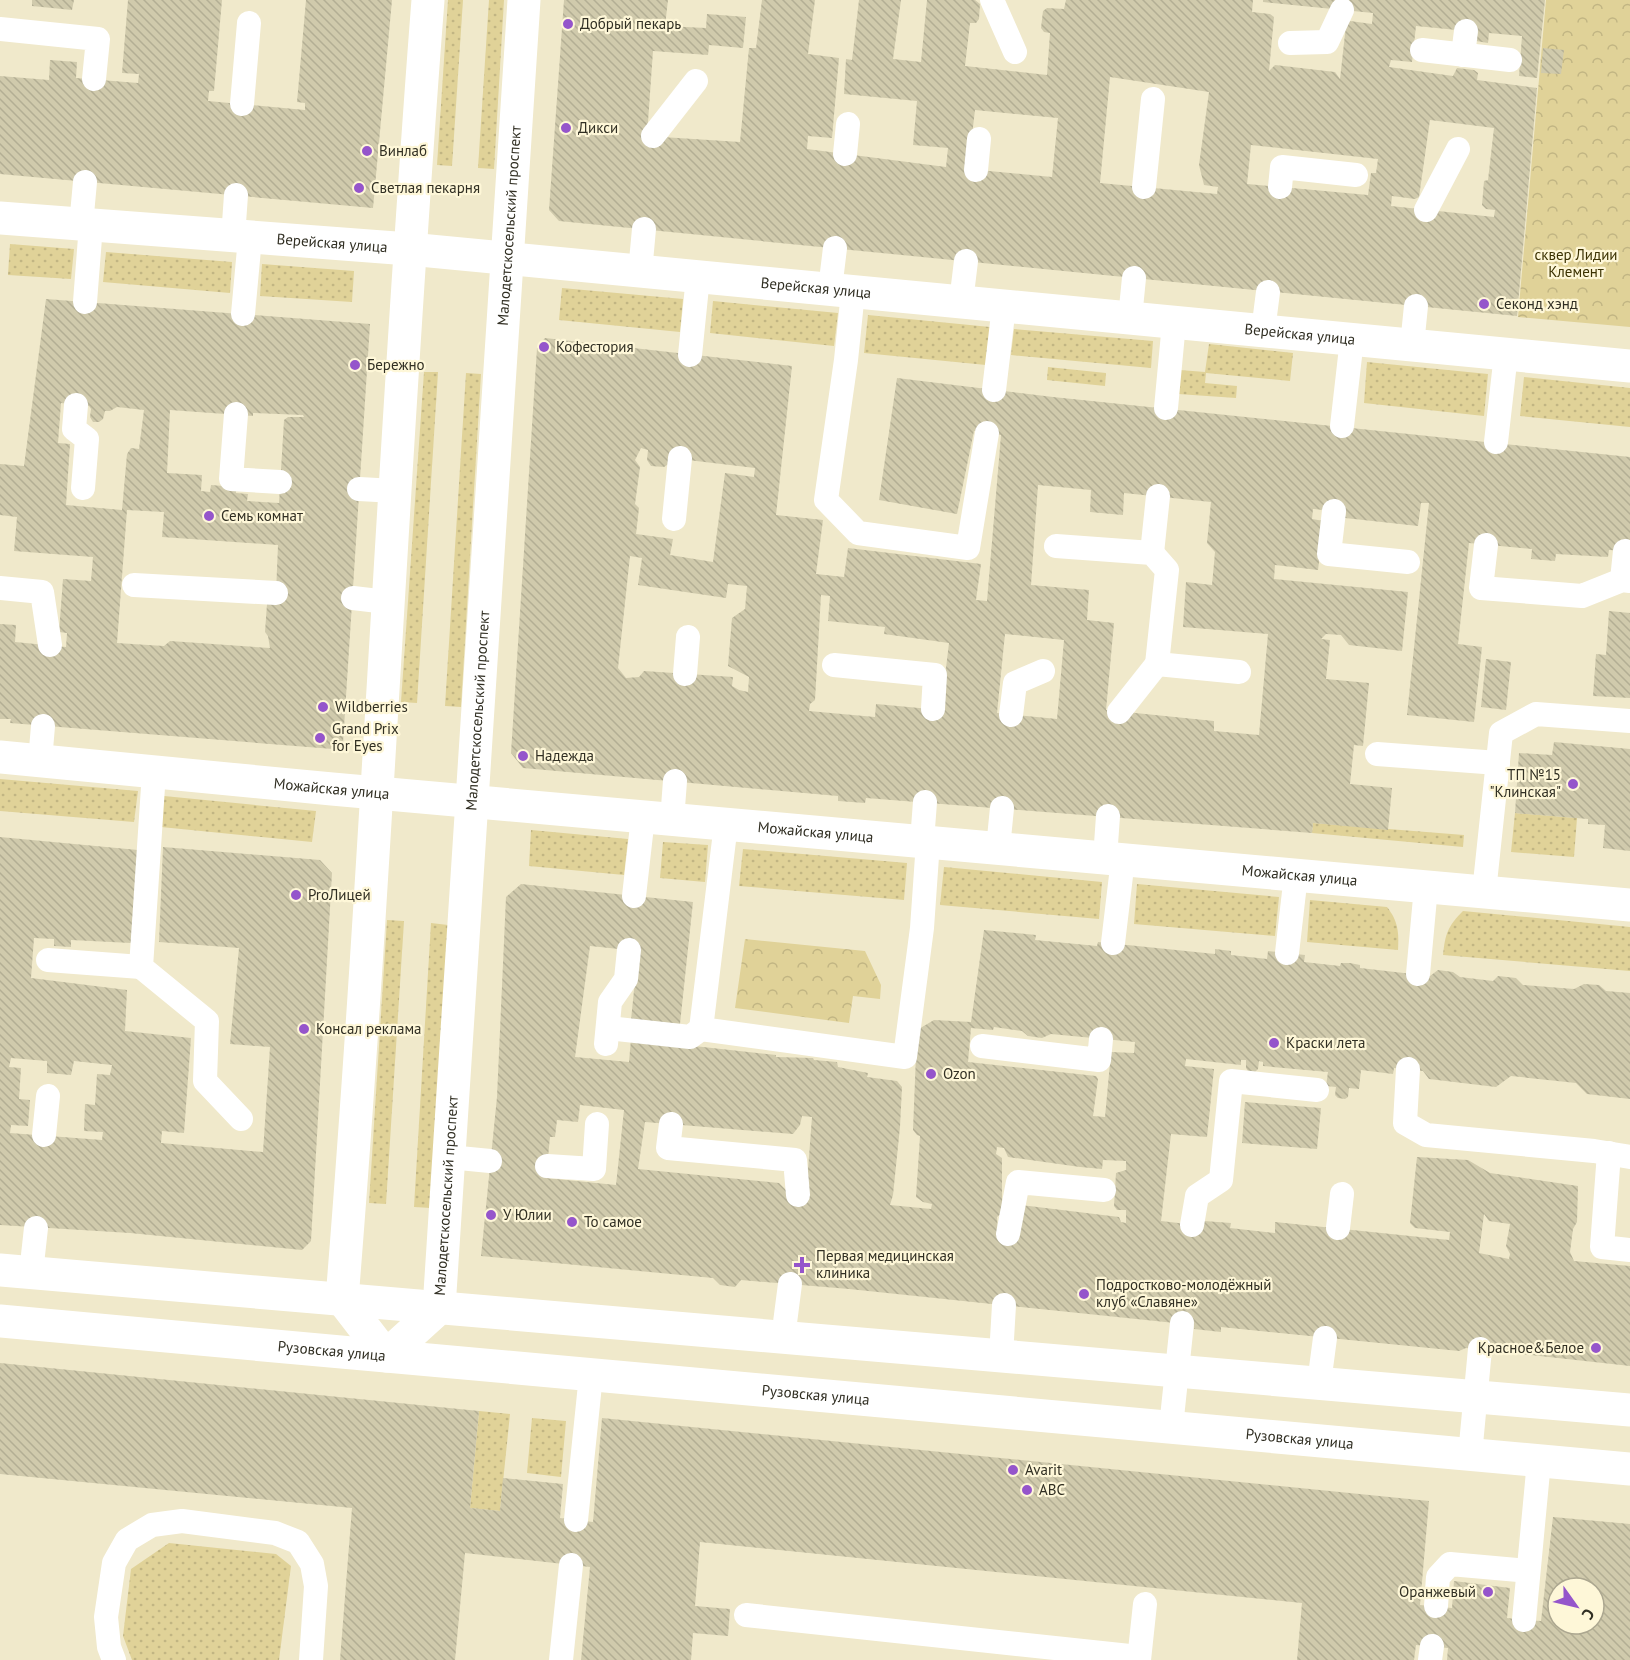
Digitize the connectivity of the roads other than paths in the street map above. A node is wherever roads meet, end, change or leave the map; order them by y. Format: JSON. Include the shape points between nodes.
{"nodes":[{"id":1,"x":428,"y":0,"type":"edge"},
{"id":2,"x":524,"y":0,"type":"edge"},
{"id":3,"x":992,"y":0,"type":"edge"},
{"id":4,"x":1342,"y":10,"type":"dead end"},
{"id":5,"x":249,"y":23,"type":"dead end"},
{"id":6,"x":0,"y":29,"type":"edge"},
{"id":7,"x":1466,"y":31,"type":"dead end"},
{"id":8,"x":1290,"y":43,"type":"dead end"},
{"id":9,"x":1422,"y":50,"type":"dead end"},
{"id":10,"x":1015,"y":52,"type":"dead end"},
{"id":11,"x":1463,"y":55,"type":"junction"},
{"id":12,"x":1510,"y":60,"type":"dead end"},
{"id":13,"x":94,"y":79,"type":"dead end"},
{"id":14,"x":696,"y":81,"type":"dead end"},
{"id":15,"x":1153,"y":99,"type":"dead end"},
{"id":16,"x":242,"y":104,"type":"dead end"},
{"id":17,"x":848,"y":123,"type":"dead end"},
{"id":18,"x":653,"y":136,"type":"dead end"},
{"id":19,"x":979,"y":139,"type":"dead end"},
{"id":20,"x":1458,"y":149,"type":"dead end"},
{"id":21,"x":845,"y":154,"type":"dead end"},
{"id":22,"x":976,"y":170,"type":"dead end"},
{"id":23,"x":1356,"y":175,"type":"dead end"},
{"id":24,"x":85,"y":182,"type":"dead end"},
{"id":25,"x":1144,"y":187,"type":"dead end"},
{"id":26,"x":1280,"y":187,"type":"dead end"},
{"id":27,"x":236,"y":195,"type":"dead end"},
{"id":28,"x":1426,"y":210,"type":"dead end"},
{"id":29,"x":0,"y":218,"type":"edge"},
{"id":30,"x":86,"y":225,"type":"junction"},
{"id":31,"x":644,"y":229,"type":"dead end"},
{"id":32,"x":242,"y":237,"type":"junction"},
{"id":33,"x":835,"y":248,"type":"dead end"},
{"id":34,"x":409,"y":249,"type":"junction"},
{"id":35,"x":507,"y":259,"type":"junction"},
{"id":36,"x":966,"y":261,"type":"dead end"},
{"id":37,"x":640,"y":272,"type":"junction"},
{"id":38,"x":698,"y":277,"type":"junction"},
{"id":39,"x":1134,"y":278,"type":"dead end"},
{"id":40,"x":842,"y":291,"type":"junction"},
{"id":41,"x":1268,"y":292,"type":"dead end"},
{"id":42,"x":85,"y":302,"type":"dead end"},
{"id":43,"x":961,"y":302,"type":"junction"},
{"id":44,"x":1004,"y":306,"type":"junction"},
{"id":45,"x":1416,"y":306,"type":"dead end"},
{"id":46,"x":243,"y":314,"type":"dead end"},
{"id":47,"x":1130,"y":318,"type":"junction"},
{"id":48,"x":1174,"y":322,"type":"junction"},
{"id":49,"x":1263,"y":331,"type":"junction"},
{"id":50,"x":1352,"y":339,"type":"junction"},
{"id":51,"x":1412,"y":345,"type":"junction"},
{"id":52,"x":1506,"y":354,"type":"junction"},
{"id":53,"x":690,"y":355,"type":"dead end"},
{"id":54,"x":1630,"y":366,"type":"edge"},
{"id":55,"x":994,"y":390,"type":"dead end"},
{"id":56,"x":76,"y":405,"type":"dead end"},
{"id":57,"x":1166,"y":408,"type":"dead end"},
{"id":58,"x":236,"y":414,"type":"dead end"},
{"id":59,"x":1342,"y":426,"type":"dead end"},
{"id":60,"x":987,"y":433,"type":"dead end"},
{"id":61,"x":1496,"y":442,"type":"dead end"},
{"id":62,"x":680,"y":459,"type":"dead end"},
{"id":63,"x":280,"y":482,"type":"dead end"},
{"id":64,"x":83,"y":488,"type":"dead end"},
{"id":65,"x":359,"y":489,"type":"dead end"},
{"id":66,"x":395,"y":491,"type":"junction"},
{"id":67,"x":1158,"y":496,"type":"dead end"},
{"id":68,"x":1334,"y":511,"type":"dead end"},
{"id":69,"x":674,"y":519,"type":"dead end"},
{"id":70,"x":1485,"y":545,"type":"dead end"},
{"id":71,"x":1056,"y":546,"type":"dead end"},
{"id":72,"x":1625,"y":551,"type":"dead end"},
{"id":73,"x":1152,"y":553,"type":"junction"},
{"id":74,"x":1408,"y":562,"type":"dead end"},
{"id":75,"x":1626,"y":580,"type":"edge"},
{"id":76,"x":134,"y":585,"type":"dead end"},
{"id":77,"x":0,"y":588,"type":"edge"},
{"id":78,"x":276,"y":593,"type":"dead end"},
{"id":79,"x":353,"y":598,"type":"dead end"},
{"id":80,"x":387,"y":602,"type":"junction"},
{"id":81,"x":688,"y":637,"type":"dead end"},
{"id":82,"x":50,"y":645,"type":"dead end"},
{"id":83,"x":1157,"y":664,"type":"junction"},
{"id":84,"x":834,"y":665,"type":"dead end"},
{"id":85,"x":1043,"y":671,"type":"dead end"},
{"id":86,"x":1239,"y":672,"type":"dead end"},
{"id":87,"x":685,"y":674,"type":"dead end"},
{"id":88,"x":933,"y":709,"type":"dead end"},
{"id":89,"x":1119,"y":712,"type":"dead end"},
{"id":90,"x":1011,"y":715,"type":"dead end"},
{"id":91,"x":1630,"y":721,"type":"edge"},
{"id":92,"x":43,"y":726,"type":"dead end"},
{"id":93,"x":1377,"y":754,"type":"dead end"},
{"id":94,"x":0,"y":757,"type":"edge"},
{"id":95,"x":40,"y":761,"type":"junction"},
{"id":96,"x":1498,"y":763,"type":"junction"},
{"id":97,"x":154,"y":772,"type":"junction"},
{"id":98,"x":675,"y":781,"type":"dead end"},
{"id":99,"x":377,"y":792,"type":"junction"},
{"id":100,"x":472,"y":801,"type":"junction"},
{"id":101,"x":925,"y":802,"type":"dead end"},
{"id":102,"x":1002,"y":808,"type":"dead end"},
{"id":103,"x":1108,"y":816,"type":"dead end"},
{"id":104,"x":657,"y":818,"type":"junction"},
{"id":105,"x":726,"y":824,"type":"junction"},
{"id":106,"x":925,"y":842,"type":"junction"},
{"id":107,"x":998,"y":848,"type":"junction"},
{"id":108,"x":1114,"y":859,"type":"junction"},
{"id":109,"x":1296,"y":875,"type":"junction"},
{"id":110,"x":1426,"y":887,"type":"junction"},
{"id":111,"x":1484,"y":892,"type":"junction"},
{"id":112,"x":634,"y":896,"type":"dead end"},
{"id":113,"x":1630,"y":905,"type":"edge"},
{"id":114,"x":1113,"y":943,"type":"dead end"},
{"id":115,"x":630,"y":950,"type":"dead end"},
{"id":116,"x":1287,"y":953,"type":"dead end"},
{"id":117,"x":48,"y":960,"type":"dead end"},
{"id":118,"x":141,"y":967,"type":"junction"},
{"id":119,"x":1418,"y":974,"type":"dead end"},
{"id":120,"x":686,"y":1036,"type":"junction"},
{"id":121,"x":1101,"y":1039,"type":"dead end"},
{"id":122,"x":982,"y":1046,"type":"dead end"},
{"id":123,"x":1408,"y":1069,"type":"dead end"},
{"id":124,"x":1317,"y":1090,"type":"dead end"},
{"id":125,"x":48,"y":1096,"type":"dead end"},
{"id":126,"x":242,"y":1119,"type":"dead end"},
{"id":127,"x":597,"y":1124,"type":"dead end"},
{"id":128,"x":671,"y":1124,"type":"dead end"},
{"id":129,"x":44,"y":1135,"type":"dead end"},
{"id":130,"x":1619,"y":1155,"type":"edge"},
{"id":131,"x":449,"y":1157,"type":"junction"},
{"id":132,"x":490,"y":1161,"type":"dead end"},
{"id":133,"x":547,"y":1166,"type":"dead end"},
{"id":134,"x":1104,"y":1190,"type":"dead end"},
{"id":135,"x":1342,"y":1194,"type":"dead end"},
{"id":136,"x":798,"y":1195,"type":"dead end"},
{"id":137,"x":1192,"y":1225,"type":"dead end"},
{"id":138,"x":36,"y":1228,"type":"dead end"},
{"id":139,"x":1338,"y":1228,"type":"dead end"},
{"id":140,"x":1008,"y":1234,"type":"dead end"},
{"id":141,"x":1630,"y":1250,"type":"edge"},
{"id":142,"x":16,"y":1271,"type":"edge"},
{"id":143,"x":790,"y":1284,"type":"dead end"},
{"id":144,"x":342,"y":1299,"type":"junction"},
{"id":145,"x":1004,"y":1305,"type":"dead end"},
{"id":146,"x":439,"y":1308,"type":"junction"},
{"id":147,"x":0,"y":1321,"type":"edge"},
{"id":148,"x":1182,"y":1323,"type":"dead end"},
{"id":149,"x":783,"y":1338,"type":"junction"},
{"id":150,"x":1325,"y":1338,"type":"dead end"},
{"id":151,"x":1480,"y":1349,"type":"dead end"},
{"id":152,"x":386,"y":1356,"type":"junction"},
{"id":153,"x":1001,"y":1356,"type":"junction"},
{"id":154,"x":1177,"y":1371,"type":"junction"},
{"id":155,"x":591,"y":1375,"type":"junction"},
{"id":156,"x":1319,"y":1383,"type":"junction"},
{"id":157,"x":1476,"y":1397,"type":"junction"},
{"id":158,"x":1630,"y":1410,"type":"edge"},
{"id":159,"x":1171,"y":1427,"type":"junction"},
{"id":160,"x":1470,"y":1455,"type":"junction"},
{"id":161,"x":1539,"y":1461,"type":"junction"},
{"id":162,"x":1630,"y":1469,"type":"edge"},
{"id":163,"x":576,"y":1520,"type":"dead end"},
{"id":164,"x":571,"y":1565,"type":"dead end"},
{"id":165,"x":1528,"y":1571,"type":"junction"},
{"id":166,"x":1145,"y":1604,"type":"dead end"},
{"id":167,"x":1436,"y":1606,"type":"dead end"},
{"id":168,"x":746,"y":1615,"type":"dead end"},
{"id":169,"x":1524,"y":1620,"type":"dead end"},
{"id":170,"x":1000,"y":1651,"type":"edge"},
{"id":171,"x":1139,"y":1658,"type":"edge"},
{"id":172,"x":114,"y":1660,"type":"edge"},
{"id":173,"x":311,"y":1660,"type":"edge"},
{"id":174,"x":561,"y":1660,"type":"edge"}],
"edges":[{"from":1,"to":34,"type":"street"},
{"from":2,"to":35,"type":"street","name":"Малодетскосельский проспект"},
{"from":3,"to":10,"type":"lane"},
{"from":4,"to":8,"type":"lane","via":[[1326,42]]},
{"from":5,"to":16,"type":"lane"},
{"from":6,"to":13,"type":"lane","via":[[98,39]]},
{"from":7,"to":11,"type":"lane"},
{"from":9,"to":11,"type":"lane"},
{"from":11,"to":12,"type":"lane"},
{"from":14,"to":18,"type":"lane"},
{"from":15,"to":25,"type":"lane"},
{"from":17,"to":21,"type":"lane"},
{"from":19,"to":22,"type":"lane"},
{"from":20,"to":28,"type":"lane"},
{"from":23,"to":26,"type":"lane","via":[[1282,167]]},
{"from":24,"to":30,"type":"lane"},
{"from":27,"to":32,"type":"lane"},
{"from":29,"to":30,"type":"street","name":"Верейская улица"},
{"from":30,"to":32,"type":"street","name":"Верейская улица"},
{"from":30,"to":42,"type":"lane"},
{"from":31,"to":37,"type":"lane"},
{"from":32,"to":34,"type":"street","name":"Верейская улица"},
{"from":32,"to":46,"type":"lane"},
{"from":33,"to":40,"type":"lane"},
{"from":34,"to":35,"type":"street","name":"Верейская улица"},
{"from":34,"to":66,"type":"street"},
{"from":35,"to":37,"type":"street","name":"Верейская улица"},
{"from":35,"to":100,"type":"street","name":"Малодетскосельский проспект"},
{"from":36,"to":43,"type":"lane"},
{"from":37,"to":38,"type":"street","name":"Верейская улица"},
{"from":38,"to":40,"type":"street","name":"Верейская улица"},
{"from":38,"to":53,"type":"lane"},
{"from":39,"to":47,"type":"lane"},
{"from":40,"to":43,"type":"street","name":"Верейская улица"},
{"from":40,"to":60,"type":"lane","via":[[846,360],[826,500],[858,532],[968,548]]},
{"from":41,"to":49,"type":"lane"},
{"from":43,"to":44,"type":"street","name":"Верейская улица"},
{"from":44,"to":47,"type":"street","name":"Верейская улица"},
{"from":44,"to":55,"type":"lane"},
{"from":45,"to":51,"type":"lane"},
{"from":47,"to":48,"type":"street","name":"Верейская улица"},
{"from":48,"to":49,"type":"street","name":"Верейская улица"},
{"from":48,"to":57,"type":"lane"},
{"from":49,"to":50,"type":"street","name":"Верейская улица"},
{"from":50,"to":51,"type":"street","name":"Верейская улица"},
{"from":50,"to":59,"type":"lane"},
{"from":51,"to":52,"type":"street","name":"Верейская улица"},
{"from":52,"to":54,"type":"street","name":"Верейская улица"},
{"from":52,"to":61,"type":"lane"},
{"from":56,"to":64,"type":"lane","via":[[75,429],[87,439]]},
{"from":58,"to":63,"type":"lane","via":[[231,479]]},
{"from":62,"to":69,"type":"lane"},
{"from":65,"to":66,"type":"lane"},
{"from":66,"to":80,"type":"street"},
{"from":67,"to":73,"type":"lane"},
{"from":68,"to":74,"type":"lane","via":[[1329,554]]},
{"from":70,"to":75,"type":"lane","via":[[1481,588],[1582,596]]},
{"from":71,"to":73,"type":"lane"},
{"from":72,"to":75,"type":"lane"},
{"from":73,"to":83,"type":"lane","via":[[1167,570]]},
{"from":76,"to":78,"type":"lane"},
{"from":77,"to":82,"type":"lane","via":[[42,592]]},
{"from":79,"to":80,"type":"lane"},
{"from":80,"to":99,"type":"street"},
{"from":81,"to":87,"type":"lane"},
{"from":83,"to":86,"type":"lane"},
{"from":83,"to":89,"type":"lane"},
{"from":84,"to":88,"type":"lane","via":[[935,675]]},
{"from":85,"to":90,"type":"lane","via":[[1015,683]]},
{"from":91,"to":96,"type":"lane","via":[[1536,714],[1501,733]]},
{"from":92,"to":95,"type":"lane"},
{"from":93,"to":96,"type":"lane"},
{"from":94,"to":95,"type":"street","name":"Можайская улица"},
{"from":95,"to":97,"type":"street","name":"Можайская улица"},
{"from":96,"to":111,"type":"lane"},
{"from":97,"to":99,"type":"street","name":"Можайская улица"},
{"from":97,"to":118,"type":"lane"},
{"from":98,"to":104,"type":"lane"},
{"from":99,"to":100,"type":"street","name":"Можайская улица"},
{"from":99,"to":144,"type":"street"},
{"from":100,"to":104,"type":"street","name":"Можайская улица"},
{"from":100,"to":131,"type":"street","name":"Малодетскосельский проспект"},
{"from":101,"to":106,"type":"lane"},
{"from":102,"to":107,"type":"lane"},
{"from":103,"to":108,"type":"lane"},
{"from":104,"to":105,"type":"street","name":"Можайская улица"},
{"from":104,"to":112,"type":"lane"},
{"from":105,"to":106,"type":"street","name":"Можайская улица"},
{"from":105,"to":120,"type":"lane"},
{"from":106,"to":107,"type":"street","name":"Можайская улица"},
{"from":106,"to":120,"type":"lane","via":[[922,928],[905,1057]]},
{"from":107,"to":108,"type":"street","name":"Можайская улица"},
{"from":108,"to":109,"type":"street","name":"Можайская улица"},
{"from":108,"to":114,"type":"lane"},
{"from":109,"to":110,"type":"street","name":"Можайская улица"},
{"from":109,"to":116,"type":"lane"},
{"from":110,"to":111,"type":"street","name":"Можайская улица"},
{"from":110,"to":119,"type":"lane"},
{"from":111,"to":113,"type":"street","name":"Можайская улица"},
{"from":115,"to":120,"type":"lane","via":[[626,979],[610,1002],[607,1036]]},
{"from":117,"to":118,"type":"lane"},
{"from":118,"to":126,"type":"lane","via":[[207,1021],[205,1081]]},
{"from":121,"to":122,"type":"lane","via":[[1099,1060]]},
{"from":123,"to":130,"type":"lane","via":[[1405,1123],[1426,1135]]},
{"from":124,"to":137,"type":"lane","via":[[1272,1076],[1231,1081],[1221,1180],[1197,1196]]},
{"from":125,"to":129,"type":"lane"},
{"from":127,"to":133,"type":"lane","via":[[594,1170]]},
{"from":128,"to":136,"type":"lane","via":[[668,1148],[795,1160]]},
{"from":130,"to":141,"type":"lane","via":[[1602,1247]]},
{"from":131,"to":132,"type":"lane"},
{"from":131,"to":146,"type":"street","name":"Малодетскосельский проспект"},
{"from":134,"to":140,"type":"lane","via":[[1018,1182]]},
{"from":135,"to":139,"type":"lane"},
{"from":138,"to":142,"type":"lane"},
{"from":142,"to":144,"type":"street"},
{"from":143,"to":149,"type":"lane"},
{"from":144,"to":146,"type":"street"},
{"from":144,"to":152,"type":"street"},
{"from":145,"to":153,"type":"lane"},
{"from":146,"to":149,"type":"street"},
{"from":146,"to":152,"type":"street","name":"Малодетскосельский проспект"},
{"from":147,"to":152,"type":"street","name":"Рузовская улица"},
{"from":148,"to":154,"type":"lane"},
{"from":149,"to":153,"type":"street"},
{"from":150,"to":156,"type":"lane"},
{"from":151,"to":157,"type":"lane"},
{"from":152,"to":155,"type":"street","name":"Рузовская улица"},
{"from":153,"to":154,"type":"street"},
{"from":154,"to":156,"type":"street"},
{"from":154,"to":159,"type":"lane"},
{"from":155,"to":159,"type":"street","name":"Рузовская улица"},
{"from":155,"to":163,"type":"lane"},
{"from":156,"to":157,"type":"street"},
{"from":157,"to":158,"type":"street"},
{"from":157,"to":160,"type":"lane"},
{"from":159,"to":160,"type":"street","name":"Рузовская улица"},
{"from":160,"to":161,"type":"street","name":"Рузовская улица"},
{"from":161,"to":162,"type":"street","name":"Рузовская улица"},
{"from":161,"to":165,"type":"lane"},
{"from":164,"to":174,"type":"lane"},
{"from":165,"to":167,"type":"lane","via":[[1450,1564],[1438,1577]]},
{"from":165,"to":169,"type":"lane"},
{"from":166,"to":171,"type":"lane"},
{"from":168,"to":170,"type":"lane"},
{"from":170,"to":171,"type":"lane"},
{"from":172,"to":173,"type":"lane","via":[[106,1617],[114,1563],[127,1540],[152,1525],[182,1521],[275,1533],[298,1542],[312,1564],[316,1586]]}]}
